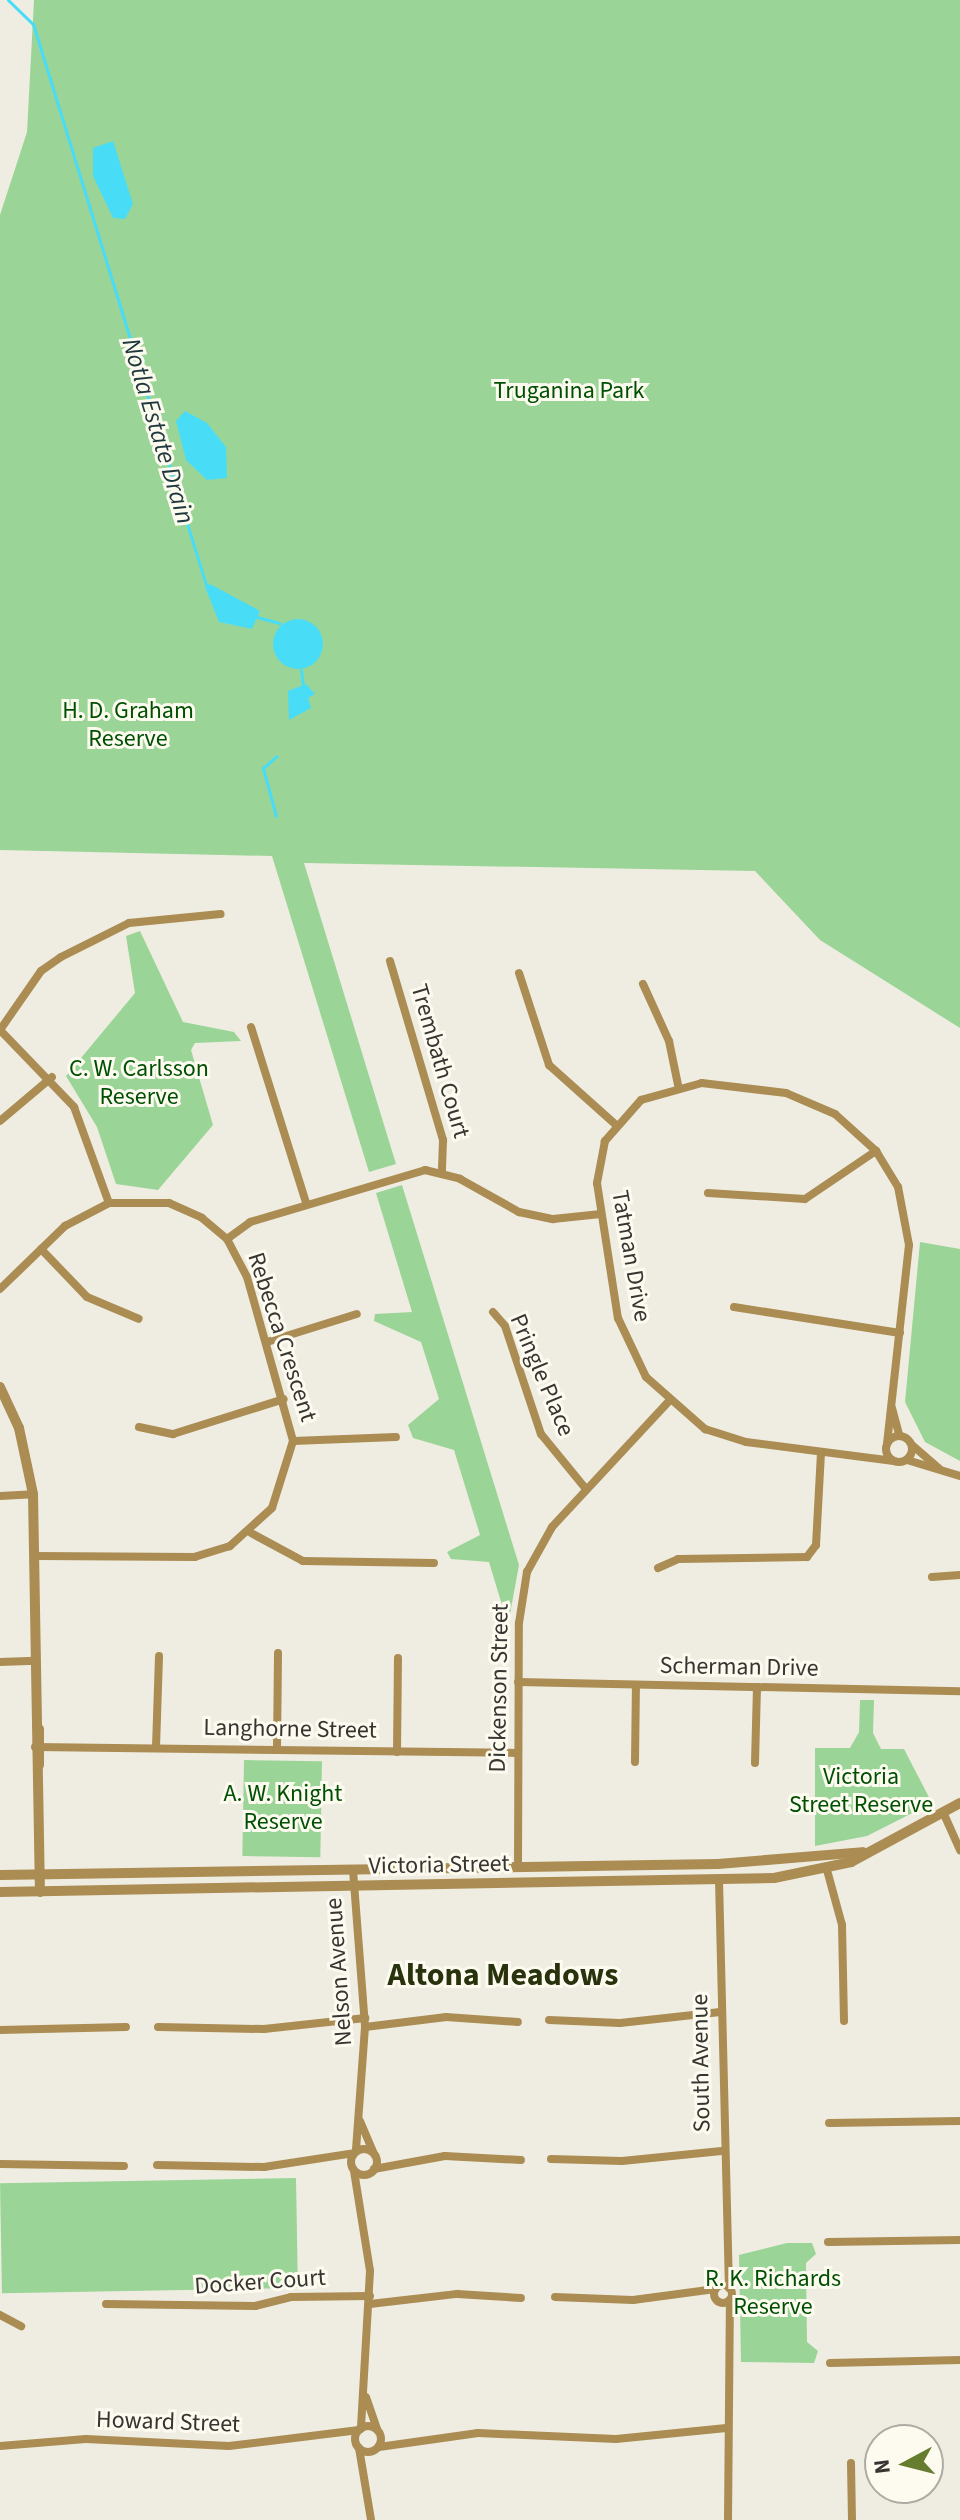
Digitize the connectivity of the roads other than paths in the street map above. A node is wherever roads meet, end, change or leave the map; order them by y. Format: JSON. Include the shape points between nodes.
{"nodes":[{"id":1,"x":221,"y":914,"type":"dead end"},
{"id":2,"x":390,"y":961,"type":"dead end"},
{"id":3,"x":519,"y":973,"type":"dead end"},
{"id":4,"x":643,"y":984,"type":"dead end"},
{"id":5,"x":251,"y":1027,"type":"dead end"},
{"id":6,"x":0,"y":1030,"type":"edge"},
{"id":7,"x":52,"y":1077,"type":"junction"},
{"id":8,"x":678,"y":1085,"type":"junction"},
{"id":9,"x":0,"y":1121,"type":"edge"},
{"id":10,"x":616,"y":1125,"type":"junction"},
{"id":11,"x":876,"y":1151,"type":"junction"},
{"id":12,"x":442,"y":1172,"type":"junction"},
{"id":13,"x":708,"y":1193,"type":"dead end"},
{"id":14,"x":109,"y":1203,"type":"junction"},
{"id":15,"x":306,"y":1203,"type":"junction"},
{"id":16,"x":601,"y":1214,"type":"junction"},
{"id":17,"x":227,"y":1239,"type":"junction"},
{"id":18,"x":41,"y":1249,"type":"junction"},
{"id":19,"x":0,"y":1289,"type":"edge"},
{"id":20,"x":734,"y":1307,"type":"dead end"},
{"id":21,"x":493,"y":1312,"type":"dead end"},
{"id":22,"x":357,"y":1314,"type":"dead end"},
{"id":23,"x":139,"y":1319,"type":"dead end"},
{"id":24,"x":900,"y":1333,"type":"junction"},
{"id":25,"x":267,"y":1342,"type":"junction"},
{"id":26,"x":0,"y":1387,"type":"edge"},
{"id":27,"x":284,"y":1399,"type":"junction"},
{"id":28,"x":668,"y":1402,"type":"junction"},
{"id":29,"x":891,"y":1407,"type":"junction"},
{"id":30,"x":139,"y":1427,"type":"dead end"},
{"id":31,"x":899,"y":1435,"type":"junction"},
{"id":32,"x":396,"y":1437,"type":"dead end"},
{"id":33,"x":293,"y":1441,"type":"junction"},
{"id":34,"x":912,"y":1445,"type":"junction"},
{"id":35,"x":886,"y":1446,"type":"junction"},
{"id":36,"x":821,"y":1453,"type":"junction"},
{"id":37,"x":861,"y":1458,"type":"junction"},
{"id":38,"x":907,"y":1460,"type":"junction"},
{"id":39,"x":894,"y":1461,"type":"junction"},
{"id":40,"x":941,"y":1470,"type":"junction"},
{"id":41,"x":960,"y":1476,"type":"edge"},
{"id":42,"x":586,"y":1489,"type":"junction"},
{"id":43,"x":33,"y":1494,"type":"junction"},
{"id":44,"x":0,"y":1496,"type":"edge"},
{"id":45,"x":251,"y":1533,"type":"junction"},
{"id":46,"x":35,"y":1556,"type":"junction"},
{"id":47,"x":434,"y":1563,"type":"dead end"},
{"id":48,"x":658,"y":1568,"type":"dead end"},
{"id":49,"x":960,"y":1575,"type":"edge"},
{"id":50,"x":932,"y":1577,"type":"dead end"},
{"id":51,"x":278,"y":1653,"type":"dead end"},
{"id":52,"x":159,"y":1656,"type":"dead end"},
{"id":53,"x":398,"y":1658,"type":"dead end"},
{"id":54,"x":36,"y":1661,"type":"junction"},
{"id":55,"x":0,"y":1662,"type":"edge"},
{"id":56,"x":518,"y":1682,"type":"junction"},
{"id":57,"x":636,"y":1685,"type":"junction"},
{"id":58,"x":757,"y":1687,"type":"junction"},
{"id":59,"x":960,"y":1691,"type":"edge"},
{"id":60,"x":38,"y":1747,"type":"junction"},
{"id":61,"x":156,"y":1747,"type":"junction"},
{"id":62,"x":277,"y":1749,"type":"junction"},
{"id":63,"x":397,"y":1752,"type":"junction"},
{"id":64,"x":517,"y":1753,"type":"junction"},
{"id":65,"x":635,"y":1762,"type":"dead end"},
{"id":66,"x":755,"y":1763,"type":"dead end"},
{"id":67,"x":960,"y":1803,"type":"edge"},
{"id":68,"x":943,"y":1812,"type":"junction"},
{"id":69,"x":873,"y":1850,"type":"junction"},
{"id":70,"x":960,"y":1850,"type":"edge"},
{"id":71,"x":823,"y":1859,"type":"junction"},
{"id":72,"x":718,"y":1864,"type":"junction"},
{"id":73,"x":518,"y":1868,"type":"junction"},
{"id":74,"x":353,"y":1870,"type":"junction"},
{"id":75,"x":827,"y":1870,"type":"junction"},
{"id":76,"x":0,"y":1875,"type":"edge"},
{"id":77,"x":39,"y":1875,"type":"junction"},
{"id":78,"x":719,"y":1880,"type":"junction"},
{"id":79,"x":518,"y":1884,"type":"junction"},
{"id":80,"x":354,"y":1886,"type":"junction"},
{"id":81,"x":0,"y":1892,"type":"edge"},
{"id":82,"x":40,"y":1892,"type":"junction"},
{"id":83,"x":720,"y":2012,"type":"junction"},
{"id":84,"x":549,"y":2020,"type":"dead end"},
{"id":85,"x":844,"y":2021,"type":"dead end"},
{"id":86,"x":365,"y":2022,"type":"junction"},
{"id":87,"x":518,"y":2022,"type":"dead end"},
{"id":88,"x":126,"y":2027,"type":"dead end"},
{"id":89,"x":158,"y":2027,"type":"dead end"},
{"id":90,"x":0,"y":2030,"type":"edge"},
{"id":91,"x":360,"y":2121,"type":"junction"},
{"id":92,"x":960,"y":2121,"type":"edge"},
{"id":93,"x":829,"y":2123,"type":"dead end"},
{"id":94,"x":722,"y":2151,"type":"junction"},
{"id":95,"x":355,"y":2152,"type":"junction"},
{"id":96,"x":374,"y":2154,"type":"junction"},
{"id":97,"x":326,"y":2158,"type":"junction"},
{"id":98,"x":551,"y":2159,"type":"dead end"},
{"id":99,"x":521,"y":2160,"type":"dead end"},
{"id":100,"x":0,"y":2164,"type":"edge"},
{"id":101,"x":157,"y":2165,"type":"dead end"},
{"id":102,"x":396,"y":2165,"type":"junction"},
{"id":103,"x":124,"y":2166,"type":"dead end"},
{"id":104,"x":354,"y":2170,"type":"junction"},
{"id":105,"x":372,"y":2171,"type":"junction"},
{"id":106,"x":362,"y":2207,"type":"junction"},
{"id":107,"x":960,"y":2240,"type":"edge"},
{"id":108,"x":828,"y":2242,"type":"dead end"},
{"id":109,"x":724,"y":2261,"type":"junction"},
{"id":110,"x":716,"y":2288,"type":"junction"},
{"id":111,"x":729,"y":2288,"type":"junction"},
{"id":112,"x":691,"y":2291,"type":"junction"},
{"id":113,"x":555,"y":2297,"type":"dead end"},
{"id":114,"x":521,"y":2298,"type":"dead end"},
{"id":115,"x":370,"y":2300,"type":"junction"},
{"id":116,"x":730,"y":2300,"type":"junction"},
{"id":117,"x":716,"y":2301,"type":"junction"},
{"id":118,"x":106,"y":2304,"type":"dead end"},
{"id":119,"x":0,"y":2315,"type":"edge"},
{"id":120,"x":21,"y":2326,"type":"dead end"},
{"id":121,"x":725,"y":2329,"type":"junction"},
{"id":122,"x":960,"y":2360,"type":"edge"},
{"id":123,"x":830,"y":2363,"type":"dead end"},
{"id":124,"x":365,"y":2392,"type":"junction"},
{"id":125,"x":726,"y":2428,"type":"junction"},
{"id":126,"x":360,"y":2430,"type":"junction"},
{"id":127,"x":379,"y":2432,"type":"junction"},
{"id":128,"x":335,"y":2435,"type":"junction"},
{"id":129,"x":400,"y":2443,"type":"junction"},
{"id":130,"x":357,"y":2445,"type":"junction"},
{"id":131,"x":0,"y":2446,"type":"edge"},
{"id":132,"x":376,"y":2449,"type":"junction"},
{"id":133,"x":851,"y":2463,"type":"dead end"},
{"id":134,"x":365,"y":2473,"type":"junction"},
{"id":135,"x":371,"y":2520,"type":"edge"},
{"id":136,"x":728,"y":2520,"type":"edge"},
{"id":137,"x":852,"y":2520,"type":"edge"}],
"edges":[{"from":1,"to":6,"type":"street","via":[[129,923],[61,957],[41,971]]},
{"from":2,"to":12,"type":"street","name":"Trembath Court","via":[[443,1140]]},
{"from":3,"to":10,"type":"street","via":[[549,1065]]},
{"from":4,"to":8,"type":"street","via":[[669,1041]]},
{"from":5,"to":15,"type":"street"},
{"from":6,"to":7,"type":"street"},
{"from":7,"to":9,"type":"street"},
{"from":7,"to":14,"type":"street","via":[[91,1137]]},
{"from":8,"to":10,"type":"street","name":"Tatman Drive","via":[[641,1100]]},
{"from":8,"to":11,"type":"street","name":"Tatman Drive","via":[[811,1100]]},
{"from":10,"to":16,"type":"street","name":"Tatman Drive","via":[[600,1160]]},
{"from":11,"to":13,"type":"street","via":[[805,1199]]},
{"from":11,"to":24,"type":"street","name":"Tatman Drive","via":[[908,1221]]},
{"from":12,"to":15,"type":"street","via":[[404,1173]]},
{"from":12,"to":16,"type":"street","via":[[519,1212],[553,1219]]},
{"from":14,"to":17,"type":"street","name":"Rebecca Crescent","via":[[169,1203]]},
{"from":14,"to":18,"type":"street","name":"Rebecca Crescent","via":[[76,1218]]},
{"from":15,"to":17,"type":"street","via":[[250,1222]]},
{"from":16,"to":28,"type":"street","name":"Tatman Drive","via":[[618,1318],[631,1354]]},
{"from":17,"to":25,"type":"street","name":"Rebecca Crescent"},
{"from":18,"to":19,"type":"street","name":"Rebecca Crescent"},
{"from":18,"to":23,"type":"street","via":[[98,1304]]},
{"from":20,"to":24,"type":"street"},
{"from":21,"to":42,"type":"street","name":"Pringle Place","via":[[505,1326],[541,1434]]},
{"from":22,"to":25,"type":"street"},
{"from":24,"to":29,"type":"street","name":"Tatman Drive"},
{"from":25,"to":27,"type":"street","name":"Rebecca Crescent"},
{"from":26,"to":43,"type":"street","via":[[19,1428]]},
{"from":27,"to":30,"type":"street","via":[[173,1434]]},
{"from":27,"to":33,"type":"street","name":"Rebecca Crescent"},
{"from":28,"to":36,"type":"street","name":"Tatman Drive","via":[[705,1429]]},
{"from":28,"to":42,"type":"street","name":"Dickenson Street"},
{"from":29,"to":31,"type":"street","name":"Tatman Drive"},
{"from":29,"to":35,"type":"street","name":"Tatman Drive"},
{"from":31,"to":34,"type":"street"},
{"from":31,"to":35,"type":"street"},
{"from":32,"to":33,"type":"street"},
{"from":33,"to":45,"type":"street","name":"Rebecca Crescent","via":[[282,1492]]},
{"from":34,"to":38,"type":"street"},
{"from":34,"to":40,"type":"street"},
{"from":35,"to":37,"type":"street","name":"Tatman Drive"},
{"from":35,"to":39,"type":"street"},
{"from":36,"to":37,"type":"street","name":"Tatman Drive"},
{"from":36,"to":48,"type":"street","via":[[816,1545],[807,1557],[678,1559]]},
{"from":37,"to":39,"type":"street","name":"Tatman Drive"},
{"from":38,"to":39,"type":"street"},
{"from":38,"to":40,"type":"street"},
{"from":40,"to":41,"type":"street"},
{"from":42,"to":56,"type":"street","name":"Dickenson Street","via":[[527,1572]]},
{"from":43,"to":44,"type":"street"},
{"from":43,"to":46,"type":"street"},
{"from":45,"to":46,"type":"street","name":"Rebecca Crescent","via":[[195,1557]]},
{"from":45,"to":47,"type":"street","via":[[303,1561]]},
{"from":46,"to":54,"type":"street"},
{"from":49,"to":50,"type":"street"},
{"from":51,"to":62,"type":"street"},
{"from":52,"to":61,"type":"street"},
{"from":53,"to":63,"type":"street"},
{"from":54,"to":55,"type":"street"},
{"from":54,"to":60,"type":"street"},
{"from":56,"to":57,"type":"street","name":"Scherman Drive"},
{"from":56,"to":64,"type":"street","name":"Dickenson Street"},
{"from":57,"to":58,"type":"street","name":"Scherman Drive"},
{"from":57,"to":65,"type":"street"},
{"from":58,"to":59,"type":"street","name":"Scherman Drive"},
{"from":58,"to":66,"type":"street"},
{"from":60,"to":61,"type":"street","name":"Langhorne Street"},
{"from":60,"to":77,"type":"street"},
{"from":61,"to":62,"type":"street","name":"Langhorne Street"},
{"from":62,"to":63,"type":"street","name":"Langhorne Street"},
{"from":63,"to":64,"type":"street","name":"Langhorne Street"},
{"from":64,"to":73,"type":"street","name":"Dickenson Street"},
{"from":67,"to":68,"type":"street","name":"Victoria Street"},
{"from":68,"to":69,"type":"street","name":"Victoria Street"},
{"from":68,"to":70,"type":"street"},
{"from":69,"to":71,"type":"street","name":"Victoria Street"},
{"from":69,"to":75,"type":"street","name":"Victoria Street"},
{"from":71,"to":72,"type":"street","name":"Victoria Street"},
{"from":71,"to":75,"type":"street"},
{"from":72,"to":73,"type":"street","name":"Victoria Street"},
{"from":72,"to":78,"type":"street","name":"South Avenue"},
{"from":73,"to":74,"type":"street","name":"Victoria Street"},
{"from":73,"to":79,"type":"street","name":"Dickenson Street"},
{"from":74,"to":77,"type":"street","name":"Victoria Street"},
{"from":74,"to":80,"type":"street","name":"Nelson Avenue"},
{"from":75,"to":78,"type":"street","name":"Victoria Street"},
{"from":75,"to":85,"type":"street","via":[[842,1925]]},
{"from":76,"to":77,"type":"street","name":"Victoria Street"},
{"from":77,"to":82,"type":"street"},
{"from":78,"to":79,"type":"street","name":"Victoria Street"},
{"from":78,"to":83,"type":"street","name":"South Avenue"},
{"from":79,"to":80,"type":"street","name":"Victoria Street"},
{"from":80,"to":82,"type":"street","name":"Victoria Street"},
{"from":80,"to":86,"type":"street","name":"Nelson Avenue"},
{"from":81,"to":82,"type":"street","name":"Victoria Street"},
{"from":83,"to":84,"type":"street","via":[[620,2023]]},
{"from":83,"to":94,"type":"street","name":"South Avenue"},
{"from":86,"to":87,"type":"street","via":[[446,2017]]},
{"from":86,"to":89,"type":"street","via":[[264,2029]]},
{"from":86,"to":91,"type":"street","name":"Nelson Avenue"},
{"from":88,"to":90,"type":"street"},
{"from":91,"to":95,"type":"street","name":"Nelson Avenue"},
{"from":91,"to":96,"type":"street","name":"Nelson Avenue"},
{"from":92,"to":93,"type":"street"},
{"from":94,"to":98,"type":"street","via":[[622,2161]]},
{"from":94,"to":109,"type":"street","name":"South Avenue"},
{"from":95,"to":96,"type":"street"},
{"from":95,"to":97,"type":"street"},
{"from":95,"to":104,"type":"street","name":"Nelson Avenue"},
{"from":96,"to":102,"type":"street"},
{"from":96,"to":105,"type":"street"},
{"from":97,"to":101,"type":"street","via":[[264,2167]]},
{"from":97,"to":104,"type":"street"},
{"from":99,"to":102,"type":"street","via":[[445,2156]]},
{"from":100,"to":103,"type":"street"},
{"from":102,"to":105,"type":"street"},
{"from":104,"to":105,"type":"street"},
{"from":104,"to":106,"type":"street"},
{"from":105,"to":106,"type":"street"},
{"from":106,"to":115,"type":"street"},
{"from":107,"to":108,"type":"street"},
{"from":109,"to":110,"type":"street","name":"South Avenue"},
{"from":109,"to":111,"type":"street","name":"South Avenue"},
{"from":110,"to":111,"type":"street"},
{"from":110,"to":112,"type":"street"},
{"from":110,"to":117,"type":"street","name":"South Avenue"},
{"from":111,"to":116,"type":"street","name":"South Avenue"},
{"from":112,"to":113,"type":"street","via":[[633,2300]]},
{"from":112,"to":117,"type":"street"},
{"from":114,"to":115,"type":"street","name":"Docker Court","via":[[457,2294]]},
{"from":115,"to":118,"type":"street","name":"Docker Court","via":[[291,2297],[255,2306]]},
{"from":115,"to":124,"type":"street"},
{"from":116,"to":117,"type":"street"},
{"from":116,"to":121,"type":"street"},
{"from":117,"to":121,"type":"street"},
{"from":119,"to":120,"type":"street"},
{"from":121,"to":125,"type":"street"},
{"from":122,"to":123,"type":"street"},
{"from":124,"to":126,"type":"street"},
{"from":124,"to":127,"type":"street"},
{"from":125,"to":129,"type":"street","via":[[616,2439],[496,2433]]},
{"from":125,"to":136,"type":"street"},
{"from":126,"to":127,"type":"street","name":"Howard Street"},
{"from":126,"to":128,"type":"street","name":"Howard Street"},
{"from":126,"to":130,"type":"street"},
{"from":127,"to":129,"type":"street"},
{"from":127,"to":132,"type":"street"},
{"from":128,"to":130,"type":"street","name":"Howard Street"},
{"from":128,"to":131,"type":"street","name":"Howard Street","via":[[229,2446],[86,2439]]},
{"from":129,"to":132,"type":"street"},
{"from":130,"to":132,"type":"street","name":"Howard Street"},
{"from":130,"to":134,"type":"street"},
{"from":132,"to":134,"type":"street"},
{"from":133,"to":137,"type":"street"},
{"from":134,"to":135,"type":"street"}]}
